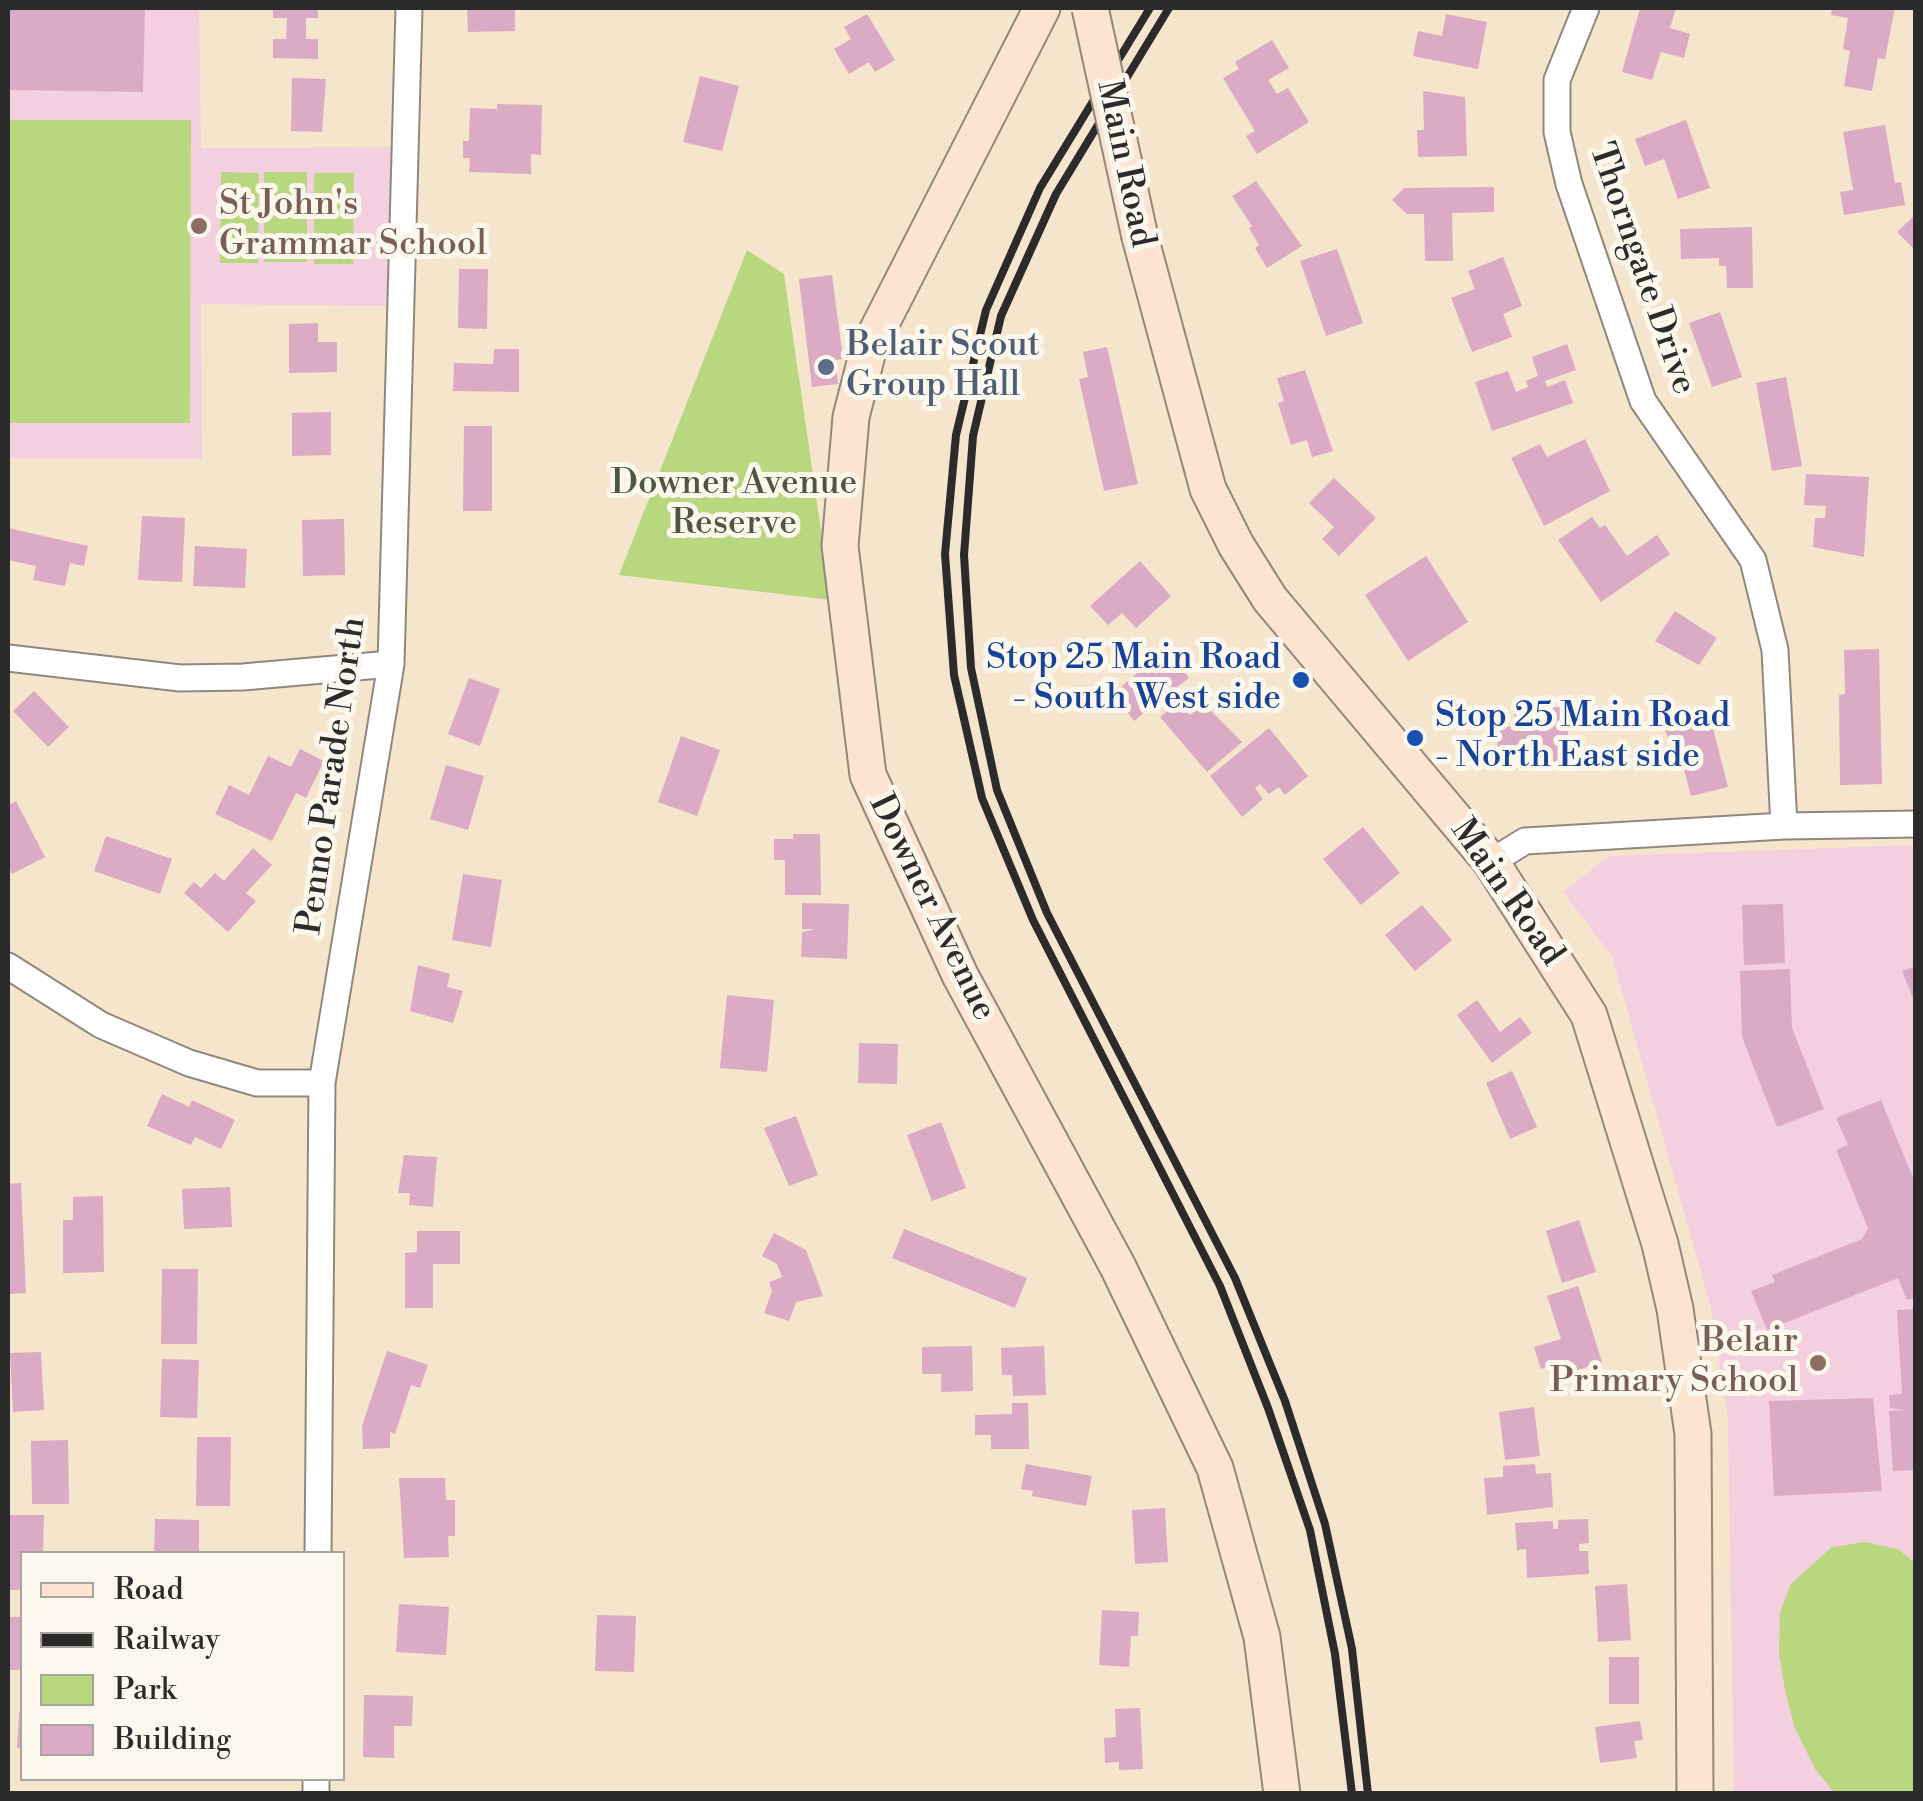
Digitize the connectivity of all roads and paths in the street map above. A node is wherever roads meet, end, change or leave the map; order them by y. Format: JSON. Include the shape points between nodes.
{"nodes":[{"id":1,"x":409,"y":8,"type":"edge"},
{"id":2,"x":1042,"y":8,"type":"edge"},
{"id":3,"x":1090,"y":8,"type":"edge"},
{"id":4,"x":1586,"y":8,"type":"edge"},
{"id":5,"x":8,"y":657,"type":"edge"},
{"id":6,"x":390,"y":664,"type":"junction"},
{"id":7,"x":1916,"y":824,"type":"edge"},
{"id":8,"x":1784,"y":826,"type":"junction"},
{"id":9,"x":1490,"y":862,"type":"junction"},
{"id":10,"x":8,"y":966,"type":"edge"},
{"id":11,"x":322,"y":1084,"type":"junction"},
{"id":12,"x":318,"y":1551,"type":"edge"},
{"id":13,"x":1282,"y":1794,"type":"edge"},
{"id":14,"x":1695,"y":1794,"type":"edge"}],
"edges":[{"from":1,"to":6,"type":"street","name":"Penno Parade North"},
{"from":2,"to":13,"type":"main road","name":"Downer Avenue","via":[[869,347],[852,418],[840,546],[868,775],[960,975],[1118,1267],[1215,1468],[1262,1638]]},
{"from":3,"to":9,"type":"main road","name":"Main Road","bridge":true,"via":[[1140,238],[1208,489],[1270,599]]},
{"from":4,"to":8,"type":"street","name":"Thorngate Drive","via":[[1557,80],[1557,132],[1569,184],[1642,401],[1754,560],[1775,650]]},
{"from":5,"to":6,"type":"street","via":[[180,678]]},
{"from":6,"to":11,"type":"street","name":"Penno Parade North"},
{"from":7,"to":8,"type":"street"},
{"from":8,"to":9,"type":"street","via":[[1525,841]]},
{"from":9,"to":14,"type":"main road","name":"Main Road","via":[[1589,1015],[1675,1309],[1693,1434]]},
{"from":10,"to":11,"type":"street","via":[[101,1025],[189,1063],[257,1083]]},
{"from":11,"to":12,"type":"street","name":"Penno Parade North"}]}
